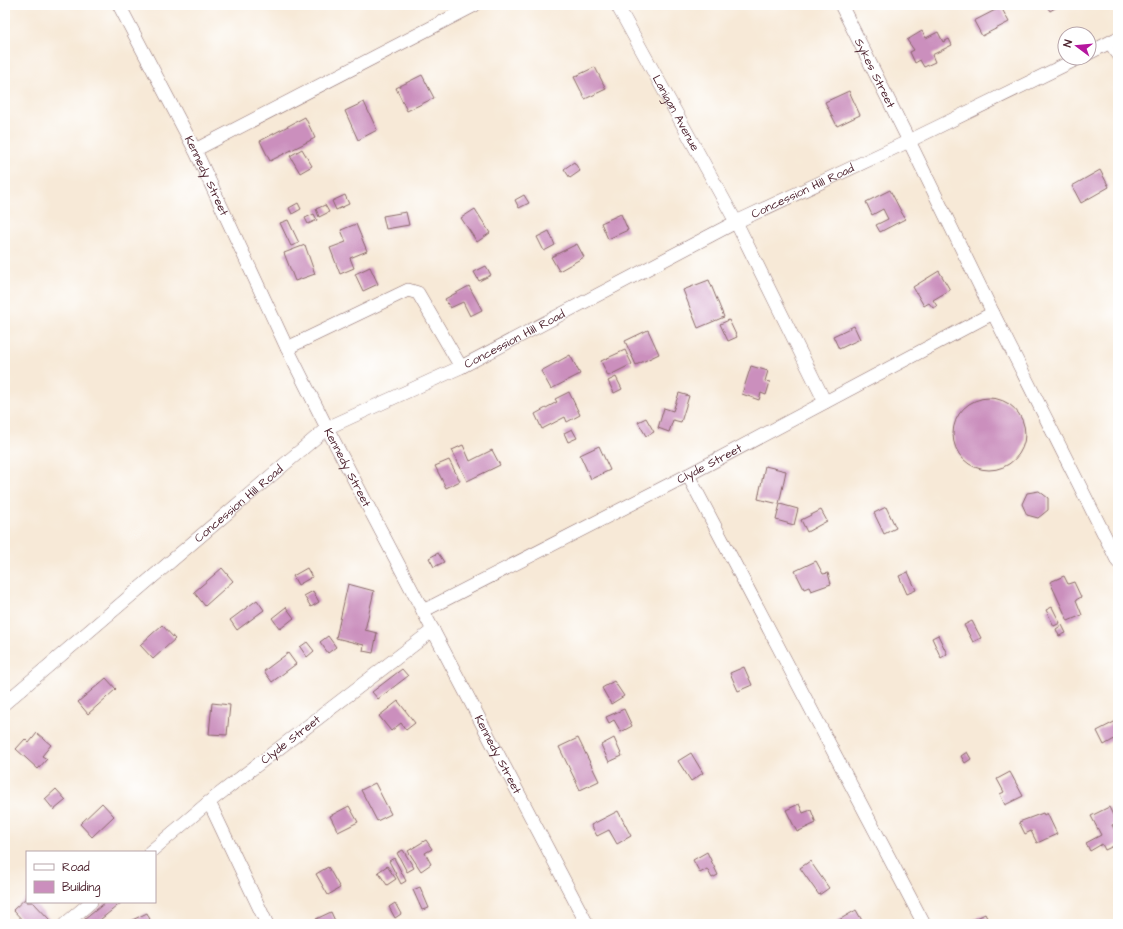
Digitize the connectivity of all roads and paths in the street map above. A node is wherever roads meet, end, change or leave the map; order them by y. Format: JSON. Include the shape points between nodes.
{"nodes":[{"id":1,"x":119,"y":5,"type":"edge"},
{"id":2,"x":475,"y":5,"type":"edge"},
{"id":3,"x":617,"y":5,"type":"edge"},
{"id":4,"x":841,"y":5,"type":"edge"},
{"id":5,"x":1113,"y":41,"type":"edge"},
{"id":6,"x":1097,"y":49,"type":"edge"},
{"id":7,"x":1118,"y":59,"type":"edge"},
{"id":8,"x":1062,"y":66,"type":"edge"},
{"id":9,"x":910,"y":141,"type":"junction"},
{"id":10,"x":195,"y":150,"type":"junction"},
{"id":11,"x":736,"y":222,"type":"junction"},
{"id":12,"x":993,"y":313,"type":"junction"},
{"id":13,"x":287,"y":348,"type":"junction"},
{"id":14,"x":461,"y":367,"type":"junction"},
{"id":15,"x":825,"y":402,"type":"junction"},
{"id":16,"x":326,"y":428,"type":"junction"},
{"id":17,"x":688,"y":475,"type":"junction"},
{"id":18,"x":1118,"y":562,"type":"edge"},
{"id":19,"x":423,"y":611,"type":"junction"},
{"id":20,"x":433,"y":630,"type":"junction"},
{"id":21,"x":5,"y":703,"type":"edge"},
{"id":22,"x":209,"y":802,"type":"junction"},
{"id":23,"x":151,"y":851,"type":"edge"},
{"id":24,"x":90,"y":903,"type":"edge"},
{"id":25,"x":65,"y":924,"type":"edge"},
{"id":26,"x":267,"y":924,"type":"edge"},
{"id":27,"x":587,"y":924,"type":"edge"},
{"id":28,"x":924,"y":924,"type":"edge"}],
"edges":[{"from":1,"to":10,"type":"street","name":"Kennedy Street"},
{"from":2,"to":10,"type":"street"},
{"from":3,"to":11,"type":"street","name":"Lanigan Avenue"},
{"from":4,"to":9,"type":"street","name":"Sykes Street"},
{"from":5,"to":6,"type":"street"},
{"from":5,"to":7,"type":"lane"},
{"from":8,"to":9,"type":"street","name":"Concession Hill Road"},
{"from":9,"to":11,"type":"street","name":"Concession Hill Road"},
{"from":9,"to":12,"type":"street","name":"Sykes Street"},
{"from":10,"to":13,"type":"street","name":"Kennedy Street"},
{"from":11,"to":14,"type":"street","name":"Concession Hill Road"},
{"from":11,"to":15,"type":"street","name":"Lanigan Avenue"},
{"from":12,"to":15,"type":"street","name":"Clyde Street"},
{"from":12,"to":18,"type":"street","name":"Sykes Street"},
{"from":13,"to":14,"type":"street","via":[[408,290],[418,293]]},
{"from":13,"to":16,"type":"street","name":"Kennedy Street"},
{"from":14,"to":16,"type":"street","name":"Concession Hill Road"},
{"from":15,"to":17,"type":"street","name":"Clyde Street"},
{"from":16,"to":19,"type":"street","name":"Kennedy Street"},
{"from":16,"to":21,"type":"street","name":"Concession Hill Road"},
{"from":17,"to":19,"type":"street","name":"Clyde Street"},
{"from":17,"to":28,"type":"street"},
{"from":19,"to":20,"type":"street","name":"Kennedy Street"},
{"from":20,"to":22,"type":"street","name":"Clyde Street"},
{"from":20,"to":27,"type":"street","name":"Kennedy Street"},
{"from":22,"to":23,"type":"street","name":"Clyde Street"},
{"from":22,"to":26,"type":"street"},
{"from":24,"to":25,"type":"street"}]}
